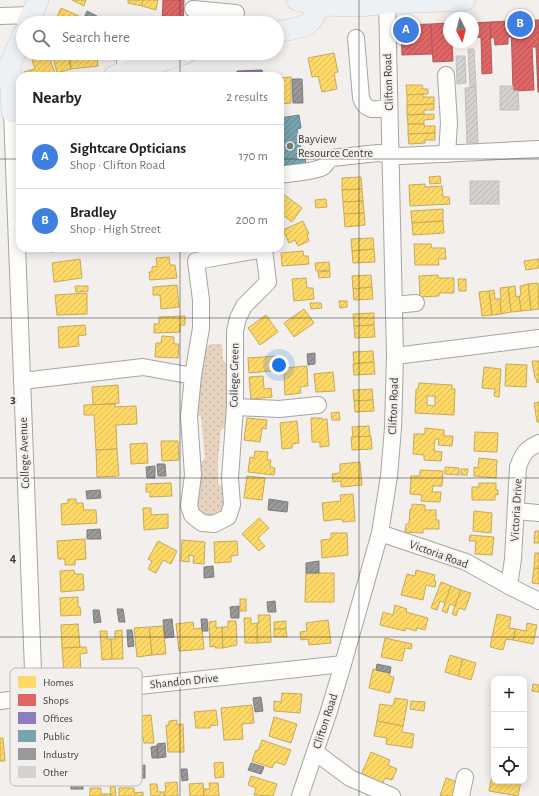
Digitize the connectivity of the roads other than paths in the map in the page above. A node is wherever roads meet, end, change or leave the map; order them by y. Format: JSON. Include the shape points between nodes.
{"nodes":[{"id":1,"x":297,"y":0,"type":"edge"},
{"id":2,"x":465,"y":0,"type":"edge"},
{"id":3,"x":387,"y":1,"type":"edge"},
{"id":4,"x":319,"y":5,"type":"junction"},
{"id":5,"x":193,"y":11,"type":"edge"},
{"id":6,"x":236,"y":12,"type":"edge"},
{"id":7,"x":32,"y":13,"type":"edge"},
{"id":8,"x":0,"y":16,"type":"edge"},
{"id":9,"x":284,"y":30,"type":"edge"},
{"id":10,"x":356,"y":38,"type":"dead end"},
{"id":11,"x":16,"y":49,"type":"edge"},
{"id":12,"x":161,"y":60,"type":"edge"},
{"id":13,"x":133,"y":68,"type":"edge"},
{"id":14,"x":5,"y":72,"type":"edge"},
{"id":15,"x":446,"y":75,"type":"dead end"},
{"id":16,"x":389,"y":108,"type":"junction"},
{"id":17,"x":11,"y":113,"type":"edge"},
{"id":18,"x":539,"y":149,"type":"edge"},
{"id":19,"x":447,"y":154,"type":"junction"},
{"id":20,"x":390,"y":155,"type":"junction"},
{"id":21,"x":284,"y":174,"type":"edge"},
{"id":22,"x":16,"y":235,"type":"edge"},
{"id":23,"x":17,"y":252,"type":"edge"},
{"id":24,"x":247,"y":252,"type":"edge"},
{"id":25,"x":264,"y":252,"type":"edge"},
{"id":26,"x":416,"y":303,"type":"dead end"},
{"id":27,"x":394,"y":305,"type":"junction"},
{"id":28,"x":539,"y":338,"type":"edge"},
{"id":29,"x":395,"y":356,"type":"junction"},
{"id":30,"x":193,"y":376,"type":"junction"},
{"id":31,"x":22,"y":381,"type":"junction"},
{"id":32,"x":318,"y":405,"type":"dead end"},
{"id":33,"x":234,"y":407,"type":"junction"},
{"id":34,"x":539,"y":443,"type":"edge"},
{"id":35,"x":516,"y":511,"type":"junction"},
{"id":36,"x":539,"y":513,"type":"edge"},
{"id":37,"x":380,"y":533,"type":"junction"},
{"id":38,"x":509,"y":586,"type":"junction"},
{"id":39,"x":539,"y":601,"type":"edge"},
{"id":40,"x":343,"y":664,"type":"junction"},
{"id":41,"x":33,"y":668,"type":"edge"},
{"id":42,"x":142,"y":685,"type":"edge"},
{"id":43,"x":10,"y":700,"type":"edge"},
{"id":44,"x":0,"y":701,"type":"edge"},
{"id":45,"x":315,"y":752,"type":"junction"},
{"id":46,"x":466,"y":777,"type":"dead end"},
{"id":47,"x":300,"y":796,"type":"edge"},
{"id":48,"x":392,"y":796,"type":"edge"},
{"id":49,"x":461,"y":796,"type":"edge"}],
"edges":[{"from":1,"to":4,"type":"main road"},
{"from":2,"to":3,"type":"main road"},
{"from":3,"to":4,"type":"main road","via":[[359,6]]},
{"from":3,"to":16,"type":"street","name":"Clifton Road"},
{"from":4,"to":9,"type":"main road","via":[[314,19],[307,25]]},
{"from":5,"to":6,"type":"street"},
{"from":7,"to":8,"type":"street"},
{"from":10,"to":16,"type":"street","via":[[362,104],[371,109]]},
{"from":11,"to":14,"type":"main road"},
{"from":12,"to":13,"type":"main road"},
{"from":14,"to":17,"type":"main road"},
{"from":15,"to":19,"type":"street","via":[[449,122]]},
{"from":16,"to":20,"type":"street","name":"Clifton Road"},
{"from":17,"to":22,"type":"street","name":"College Avenue"},
{"from":18,"to":19,"type":"street"},
{"from":19,"to":20,"type":"street"},
{"from":20,"to":21,"type":"street","via":[[378,153],[332,158],[319,168]]},
{"from":20,"to":27,"type":"street","name":"Clifton Road"},
{"from":23,"to":31,"type":"street","name":"College Avenue"},
{"from":24,"to":30,"type":"street","name":"College Green","via":[[196,261],[202,300],[201,328]]},
{"from":25,"to":33,"type":"street","name":"College Green","via":[[268,282],[244,306],[234,331]]},
{"from":26,"to":27,"type":"street"},
{"from":27,"to":29,"type":"street","name":"Clifton Road"},
{"from":28,"to":29,"type":"street"},
{"from":29,"to":37,"type":"street","name":"Clifton Road","via":[[389,476]]},
{"from":30,"to":31,"type":"street","via":[[143,367]]},
{"from":30,"to":33,"type":"street","name":"College Green","via":[[189,416],[193,475],[189,506],[192,515],[202,523],[214,524],[228,517],[232,505],[230,478]]},
{"from":31,"to":41,"type":"street","name":"College Avenue"},
{"from":32,"to":33,"type":"street","via":[[279,409]]},
{"from":34,"to":35,"type":"street","name":"Victoria Drive","via":[[530,447],[522,456],[518,467]]},
{"from":35,"to":36,"type":"street"},
{"from":35,"to":38,"type":"street","name":"Victoria Drive"},
{"from":37,"to":38,"type":"street","name":"Victoria Road","via":[[466,562]]},
{"from":37,"to":40,"type":"street","name":"Clifton Road"},
{"from":38,"to":39,"type":"street","name":"Victoria Road"},
{"from":40,"to":42,"type":"street","name":"Shandon Drive"},
{"from":40,"to":45,"type":"street","name":"Clifton Road"},
{"from":43,"to":44,"type":"street","name":"Shandon Drive"},
{"from":45,"to":47,"type":"street","name":"Clifton Road"},
{"from":45,"to":48,"type":"street","via":[[350,778]]},
{"from":46,"to":49,"type":"street"}]}
